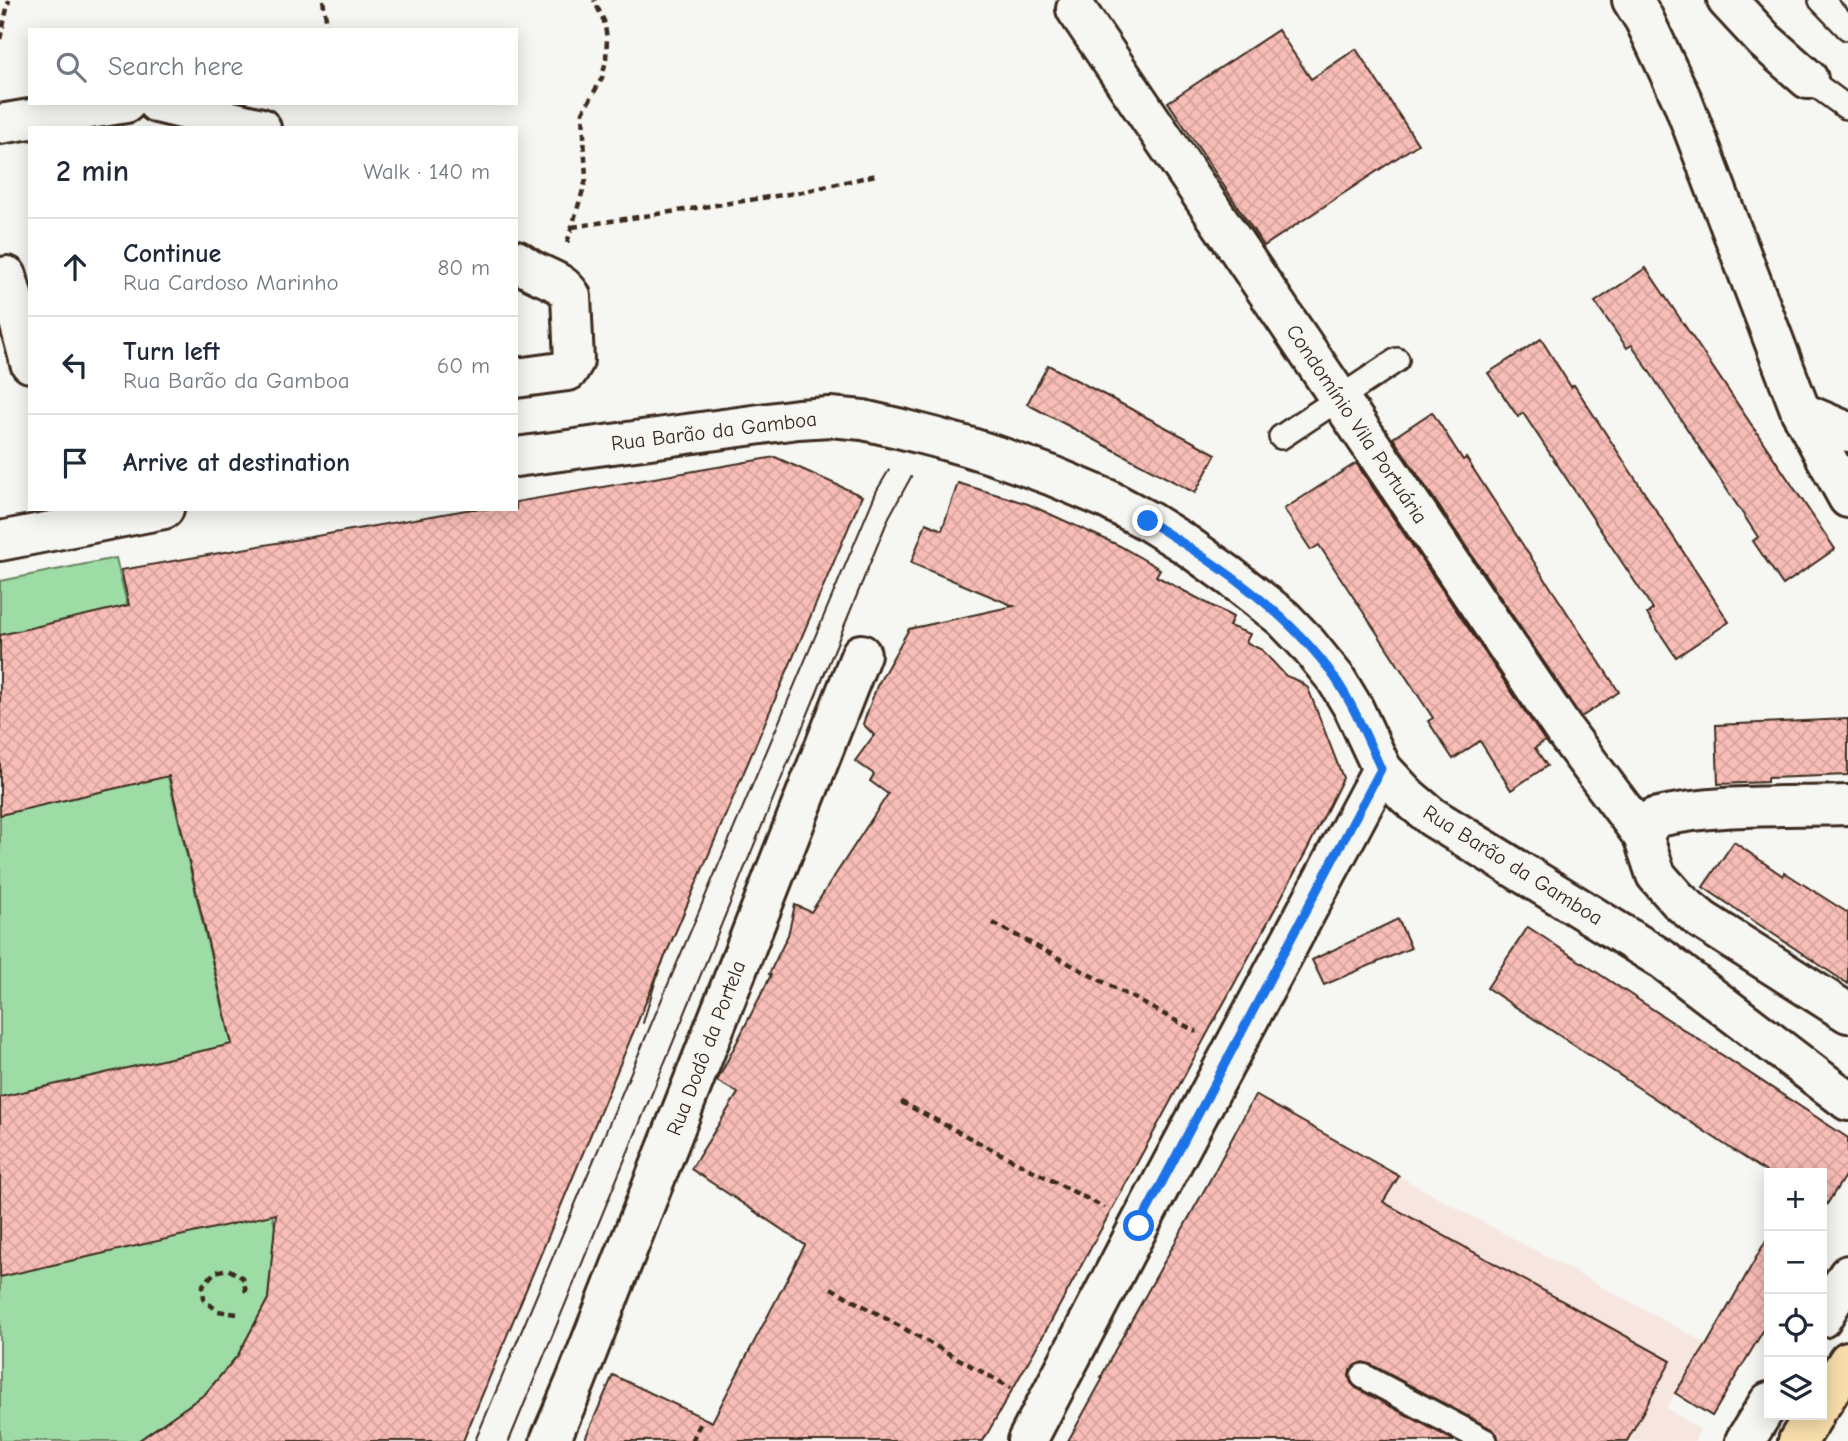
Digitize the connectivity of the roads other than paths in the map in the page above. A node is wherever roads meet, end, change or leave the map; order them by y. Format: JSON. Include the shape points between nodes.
{"nodes":[{"id":1,"x":1632,"y":0,"type":"edge"},
{"id":2,"x":1727,"y":0,"type":"edge"},
{"id":3,"x":1821,"y":0,"type":"edge"},
{"id":4,"x":1076,"y":9,"type":"dead end"},
{"id":5,"x":1848,"y":28,"type":"edge"},
{"id":6,"x":1808,"y":79,"type":"joint"},
{"id":7,"x":114,"y":105,"type":"edge"},
{"id":8,"x":165,"y":105,"type":"edge"},
{"id":9,"x":1848,"y":105,"type":"edge"},
{"id":10,"x":0,"y":124,"type":"edge"},
{"id":11,"x":253,"y":126,"type":"edge"},
{"id":12,"x":518,"y":261,"type":"edge"},
{"id":13,"x":7,"y":276,"type":"dead end"},
{"id":14,"x":28,"y":355,"type":"edge"},
{"id":15,"x":1397,"y":360,"type":"dead end"},
{"id":16,"x":518,"y":378,"type":"edge"},
{"id":17,"x":1339,"y":397,"type":"junction"},
{"id":18,"x":1801,"y":412,"type":"junction"},
{"id":19,"x":1848,"y":432,"type":"edge"},
{"id":20,"x":1281,"y":438,"type":"dead end"},
{"id":21,"x":518,"y":457,"type":"edge"},
{"id":22,"x":1848,"y":498,"type":"edge"},
{"id":23,"x":147,"y":511,"type":"edge"},
{"id":24,"x":71,"y":518,"type":"edge"},
{"id":25,"x":0,"y":541,"type":"edge"},
{"id":26,"x":861,"y":654,"type":"dead end"},
{"id":27,"x":1381,"y":769,"type":"junction"},
{"id":28,"x":1848,"y":805,"type":"edge"},
{"id":29,"x":1643,"y":836,"type":"junction"},
{"id":30,"x":1848,"y":1013,"type":"edge"},
{"id":31,"x":1848,"y":1101,"type":"edge"},
{"id":32,"x":1848,"y":1275,"type":"edge"},
{"id":33,"x":1827,"y":1310,"type":"edge"},
{"id":34,"x":1848,"y":1361,"type":"edge"},
{"id":35,"x":1363,"y":1376,"type":"dead end"},
{"id":36,"x":1827,"y":1395,"type":"edge"},
{"id":37,"x":1764,"y":1410,"type":"edge"},
{"id":38,"x":1811,"y":1420,"type":"edge"},
{"id":39,"x":550,"y":1441,"type":"edge"},
{"id":40,"x":1027,"y":1441,"type":"edge"},
{"id":41,"x":1485,"y":1441,"type":"edge"},
{"id":42,"x":1745,"y":1441,"type":"edge"},
{"id":43,"x":1798,"y":1441,"type":"edge"}],
"edges":[{"from":1,"to":18,"type":"street","via":[[1683,102]]},
{"from":2,"to":6,"type":"street"},
{"from":3,"to":5,"type":"lane"},
{"from":4,"to":17,"type":"street","name":"Condomínio Vila Portuária"},
{"from":6,"to":9,"type":"lane"},
{"from":7,"to":10,"type":"street"},
{"from":8,"to":11,"type":"street"},
{"from":12,"to":16,"type":"street","via":[[557,281],[571,296],[574,361],[568,371]]},
{"from":13,"to":14,"type":"street"},
{"from":15,"to":17,"type":"lane"},
{"from":17,"to":20,"type":"lane"},
{"from":17,"to":29,"type":"street","name":"Condomínio Vila Portuária","via":[[1563,729]]},
{"from":18,"to":19,"type":"street"},
{"from":18,"to":22,"type":"street"},
{"from":21,"to":27,"type":"street","name":"Rua Barão da Gamboa","bridge":true,"via":[[830,416],[958,443],[1050,475],[1148,521],[1283,618],[1336,679]]},
{"from":23,"to":24,"type":"street"},
{"from":24,"to":25,"type":"street"},
{"from":26,"to":39,"type":"street","name":"Rua Dodô da Portela"},
{"from":27,"to":31,"type":"street","name":"Rua Barão da Gamboa","via":[[1432,817],[1662,959]]},
{"from":27,"to":40,"type":"street"},
{"from":28,"to":29,"type":"street","via":[[1672,814],[1654,818]]},
{"from":29,"to":30,"type":"street","name":"Condomínio Vila Portuária","via":[[1656,876],[1679,901]]},
{"from":32,"to":33,"type":"street"},
{"from":34,"to":36,"type":"main road"},
{"from":35,"to":41,"type":"lane"},
{"from":37,"to":42,"type":"street"},
{"from":38,"to":43,"type":"main road"}]}
